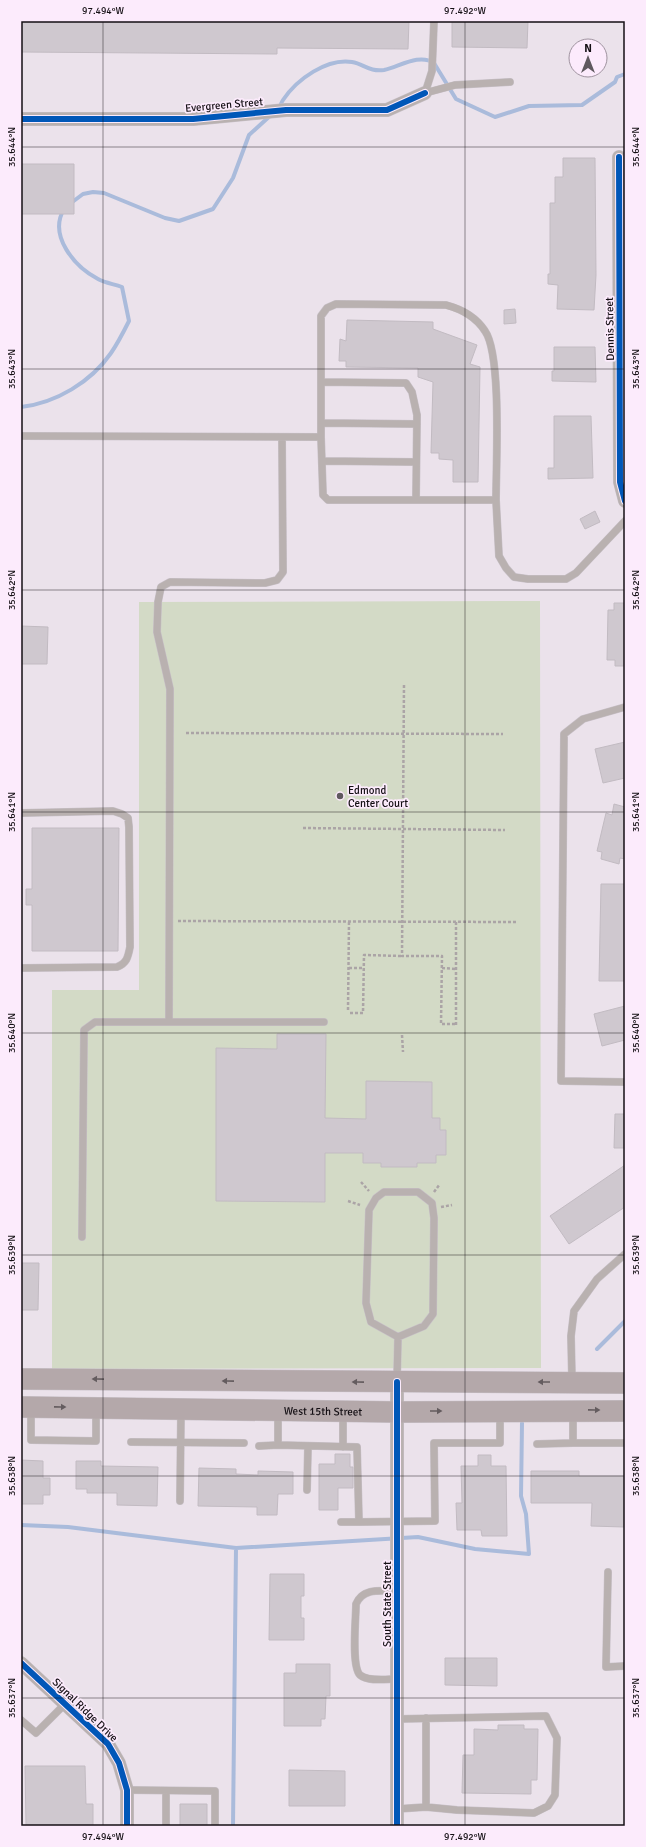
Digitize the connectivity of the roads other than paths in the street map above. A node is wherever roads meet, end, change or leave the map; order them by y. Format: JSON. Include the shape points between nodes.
{"nodes":[{"id":1,"x":434,"y":21,"type":"edge"},
{"id":2,"x":510,"y":82,"type":"dead end"},
{"id":3,"x":425,"y":93,"type":"junction"},
{"id":4,"x":21,"y":119,"type":"edge"},
{"id":5,"x":619,"y":156,"type":"dead end"},
{"id":6,"x":622,"y":223,"type":"edge"},
{"id":7,"x":623,"y":370,"type":"edge"},
{"id":8,"x":321,"y":382,"type":"junction"},
{"id":9,"x":321,"y":423,"type":"junction"},
{"id":10,"x":417,"y":424,"type":"junction"},
{"id":11,"x":21,"y":436,"type":"edge"},
{"id":12,"x":282,"y":437,"type":"junction"},
{"id":13,"x":321,"y":437,"type":"junction"},
{"id":14,"x":322,"y":461,"type":"junction"},
{"id":15,"x":416,"y":462,"type":"junction"},
{"id":16,"x":416,"y":500,"type":"junction"},
{"id":17,"x":496,"y":500,"type":"junction"},
{"id":18,"x":625,"y":501,"type":"edge"},
{"id":19,"x":625,"y":521,"type":"edge"},
{"id":20,"x":625,"y":707,"type":"edge"},
{"id":21,"x":21,"y":813,"type":"edge"},
{"id":22,"x":21,"y":968,"type":"edge"},
{"id":23,"x":169,"y":1021,"type":"junction"},
{"id":24,"x":324,"y":1022,"type":"dead end"},
{"id":25,"x":625,"y":1082,"type":"edge"},
{"id":26,"x":82,"y":1237,"type":"dead end"},
{"id":27,"x":625,"y":1254,"type":"edge"},
{"id":28,"x":398,"y":1337,"type":"junction"},
{"id":29,"x":21,"y":1379,"type":"edge"},
{"id":30,"x":397,"y":1382,"type":"junction"},
{"id":31,"x":572,"y":1382,"type":"junction"},
{"id":32,"x":625,"y":1383,"type":"edge"},
{"id":33,"x":26,"y":1407,"type":"edge"},
{"id":34,"x":96,"y":1408,"type":"junction"},
{"id":35,"x":181,"y":1409,"type":"junction"},
{"id":36,"x":278,"y":1410,"type":"junction"},
{"id":37,"x":573,"y":1410,"type":"junction"},
{"id":38,"x":343,"y":1411,"type":"junction"},
{"id":39,"x":500,"y":1411,"type":"junction"},
{"id":40,"x":625,"y":1411,"type":"edge"},
{"id":41,"x":397,"y":1412,"type":"junction"},
{"id":42,"x":131,"y":1442,"type":"dead end"},
{"id":43,"x":181,"y":1442,"type":"junction"},
{"id":44,"x":244,"y":1442,"type":"dead end"},
{"id":45,"x":572,"y":1443,"type":"junction"},
{"id":46,"x":625,"y":1443,"type":"edge"},
{"id":47,"x":537,"y":1444,"type":"dead end"},
{"id":48,"x":278,"y":1445,"type":"junction"},
{"id":49,"x":260,"y":1446,"type":"dead end"},
{"id":50,"x":308,"y":1446,"type":"junction"},
{"id":51,"x":343,"y":1446,"type":"junction"},
{"id":52,"x":307,"y":1490,"type":"dead end"},
{"id":53,"x":180,"y":1501,"type":"dead end"},
{"id":54,"x":341,"y":1522,"type":"dead end"},
{"id":55,"x":359,"y":1522,"type":"junction"},
{"id":56,"x":397,"y":1522,"type":"junction"},
{"id":57,"x":608,"y":1572,"type":"dead end"},
{"id":58,"x":397,"y":1591,"type":"junction"},
{"id":59,"x":21,"y":1663,"type":"edge"},
{"id":60,"x":625,"y":1666,"type":"edge"},
{"id":61,"x":397,"y":1679,"type":"junction"},
{"id":62,"x":64,"y":1704,"type":"junction"},
{"id":63,"x":426,"y":1718,"type":"junction"},
{"id":64,"x":397,"y":1719,"type":"junction"},
{"id":65,"x":21,"y":1720,"type":"edge"},
{"id":66,"x":127,"y":1790,"type":"junction"},
{"id":67,"x":166,"y":1790,"type":"junction"},
{"id":68,"x":426,"y":1807,"type":"junction"},
{"id":69,"x":397,"y":1809,"type":"junction"},
{"id":70,"x":127,"y":1826,"type":"edge"},
{"id":71,"x":166,"y":1826,"type":"edge"},
{"id":72,"x":215,"y":1826,"type":"edge"},
{"id":73,"x":397,"y":1826,"type":"edge"}],
"edges":[{"from":1,"to":3,"type":"lane","via":[[432,71]]},
{"from":2,"to":3,"type":"lane","via":[[455,84]]},
{"from":3,"to":4,"type":"street","name":"Evergreen Street","via":[[387,110],[286,110],[193,119]]},
{"from":5,"to":6,"type":"street","name":"Dennis Street"},
{"from":6,"to":7,"type":"street","name":"Dennis Street"},
{"from":7,"to":18,"type":"street","name":"Dennis Street","via":[[620,482]]},
{"from":8,"to":9,"type":"lane"},
{"from":8,"to":10,"type":"lane","via":[[406,383],[415,401]]},
{"from":8,"to":17,"type":"lane","via":[[321,316],[327,308],[336,304],[446,305],[458,308],[473,318],[485,331],[492,346],[495,376]]},
{"from":9,"to":10,"type":"lane"},
{"from":9,"to":13,"type":"lane"},
{"from":10,"to":15,"type":"lane"},
{"from":11,"to":12,"type":"lane"},
{"from":12,"to":13,"type":"lane"},
{"from":12,"to":23,"type":"lane","via":[[283,572],[277,580],[265,583],[170,582],[161,587],[158,602],[157,632],[170,689]]},
{"from":13,"to":14,"type":"lane"},
{"from":14,"to":15,"type":"lane"},
{"from":14,"to":16,"type":"lane","via":[[323,495],[328,500]]},
{"from":15,"to":16,"type":"lane"},
{"from":16,"to":17,"type":"lane"},
{"from":17,"to":19,"type":"lane","via":[[499,556],[514,577],[566,578],[576,573]]},
{"from":20,"to":25,"type":"lane","via":[[583,719],[564,734],[561,1081]]},
{"from":21,"to":22,"type":"lane","via":[[113,811],[128,818],[130,947],[124,964],[117,967]]},
{"from":23,"to":24,"type":"lane"},
{"from":23,"to":26,"type":"lane","via":[[95,1022],[84,1030]]},
{"from":27,"to":31,"type":"lane","via":[[598,1279],[574,1311],[571,1336]]},
{"from":28,"to":28,"type":"lane","via":[[371,1322],[366,1303],[369,1210],[376,1198],[384,1192],[418,1192],[432,1203],[434,1218],[433,1314],[424,1326]]},
{"from":28,"to":30,"type":"lane"},
{"from":30,"to":29,"type":"main road","one_way":true},
{"from":31,"to":30,"type":"main road","one_way":true},
{"from":30,"to":41,"type":"street","name":"South State Street"},
{"from":31,"to":32,"type":"main road"},
{"from":33,"to":34,"type":"main road","name":"West 15th Street","one_way":true},
{"from":33,"to":34,"type":"lane","via":[[28,1440],[96,1441]]},
{"from":34,"to":35,"type":"main road","name":"West 15th Street"},
{"from":35,"to":36,"type":"main road","name":"West 15th Street"},
{"from":35,"to":43,"type":"lane"},
{"from":36,"to":38,"type":"main road","name":"West 15th Street"},
{"from":36,"to":48,"type":"lane"},
{"from":37,"to":39,"type":"main road","name":"West 15th Street"},
{"from":37,"to":40,"type":"main road","name":"West 15th Street","one_way":true},
{"from":37,"to":45,"type":"lane"},
{"from":38,"to":41,"type":"main road","name":"West 15th Street"},
{"from":38,"to":51,"type":"lane"},
{"from":41,"to":39,"type":"main road","name":"West 15th Street","one_way":true},
{"from":39,"to":56,"type":"lane","via":[[500,1443],[434,1443],[435,1521]]},
{"from":41,"to":56,"type":"street","name":"South State Street"},
{"from":42,"to":43,"type":"lane"},
{"from":43,"to":44,"type":"lane"},
{"from":43,"to":53,"type":"lane"},
{"from":45,"to":46,"type":"lane"},
{"from":45,"to":47,"type":"lane"},
{"from":48,"to":49,"type":"lane"},
{"from":48,"to":50,"type":"lane"},
{"from":50,"to":51,"type":"lane"},
{"from":50,"to":52,"type":"lane"},
{"from":51,"to":55,"type":"lane","via":[[357,1447]]},
{"from":54,"to":55,"type":"lane"},
{"from":55,"to":56,"type":"lane"},
{"from":56,"to":58,"type":"street","name":"South State Street"},
{"from":57,"to":60,"type":"lane","via":[[606,1667]]},
{"from":58,"to":61,"type":"street","name":"South State Street"},
{"from":58,"to":61,"type":"lane","via":[[367,1592],[358,1599],[355,1654],[356,1668],[361,1676],[369,1679]]},
{"from":59,"to":62,"type":"street","name":"Signal Ridge Drive"},
{"from":61,"to":64,"type":"street","name":"South State Street"},
{"from":62,"to":65,"type":"lane","via":[[36,1733]]},
{"from":62,"to":66,"type":"street","name":"Signal Ridge Drive","via":[[108,1744],[119,1763]]},
{"from":63,"to":64,"type":"lane"},
{"from":63,"to":68,"type":"lane"},
{"from":63,"to":68,"type":"lane","via":[[546,1716],[557,1738],[555,1795],[548,1806],[534,1813]]},
{"from":64,"to":69,"type":"street","name":"South State Street"},
{"from":66,"to":67,"type":"lane"},
{"from":66,"to":70,"type":"street","name":"Signal Ridge Drive"},
{"from":67,"to":71,"type":"lane"},
{"from":67,"to":72,"type":"lane","via":[[215,1791]]},
{"from":68,"to":69,"type":"lane"},
{"from":69,"to":73,"type":"street","name":"South State Street"}]}
